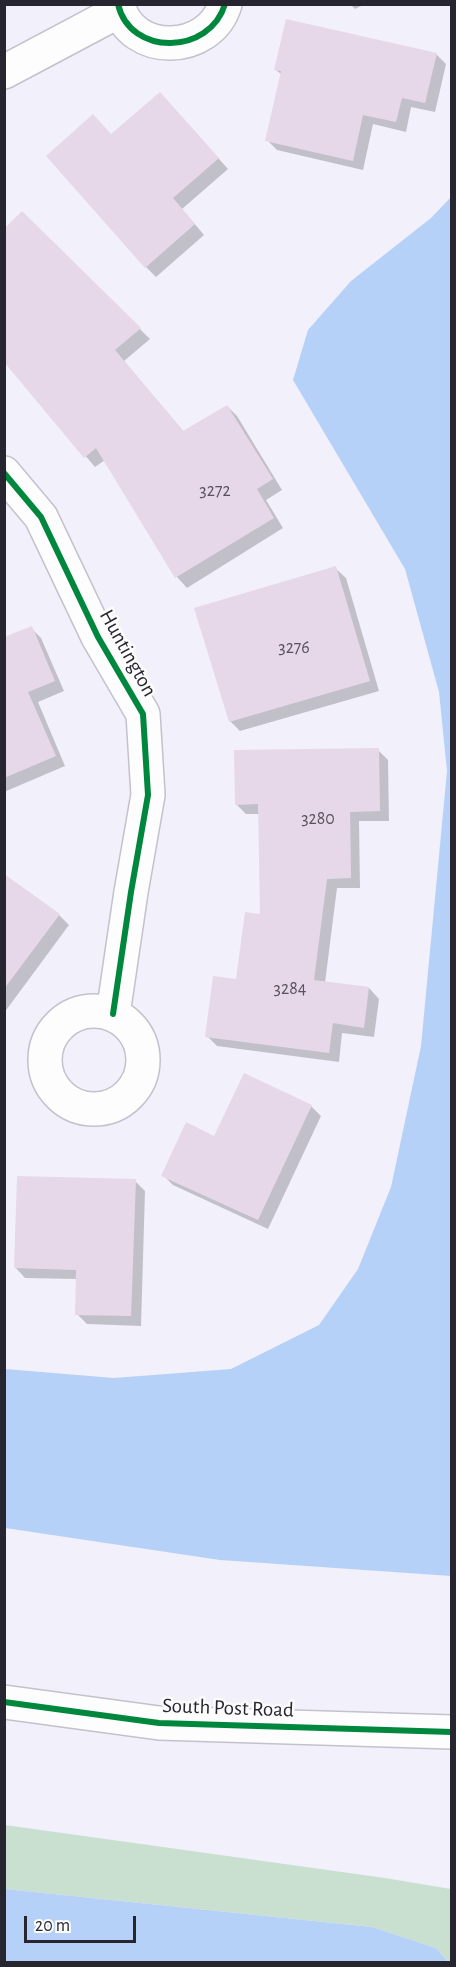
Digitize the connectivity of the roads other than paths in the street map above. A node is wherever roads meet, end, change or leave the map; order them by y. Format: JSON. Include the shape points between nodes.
{"nodes":[{"id":1,"x":225,"y":4,"type":"edge"},
{"id":2,"x":118,"y":8,"type":"edge"},
{"id":3,"x":4,"y":72,"type":"edge"},
{"id":4,"x":4,"y":472,"type":"edge"},
{"id":5,"x":113,"y":1014,"type":"dead end"},
{"id":6,"x":4,"y":1702,"type":"edge"},
{"id":7,"x":452,"y":1732,"type":"edge"}],
"edges":[{"from":1,"to":2,"type":"street","via":[[213,26],[195,40],[172,44],[151,40],[132,29]]},
{"from":2,"to":3,"type":"street"},
{"from":4,"to":5,"type":"street","name":"Huntington","via":[[41,517],[98,637],[143,714],[148,795]]},
{"from":6,"to":7,"type":"street","name":"South Post Road","via":[[159,1723]]}]}
